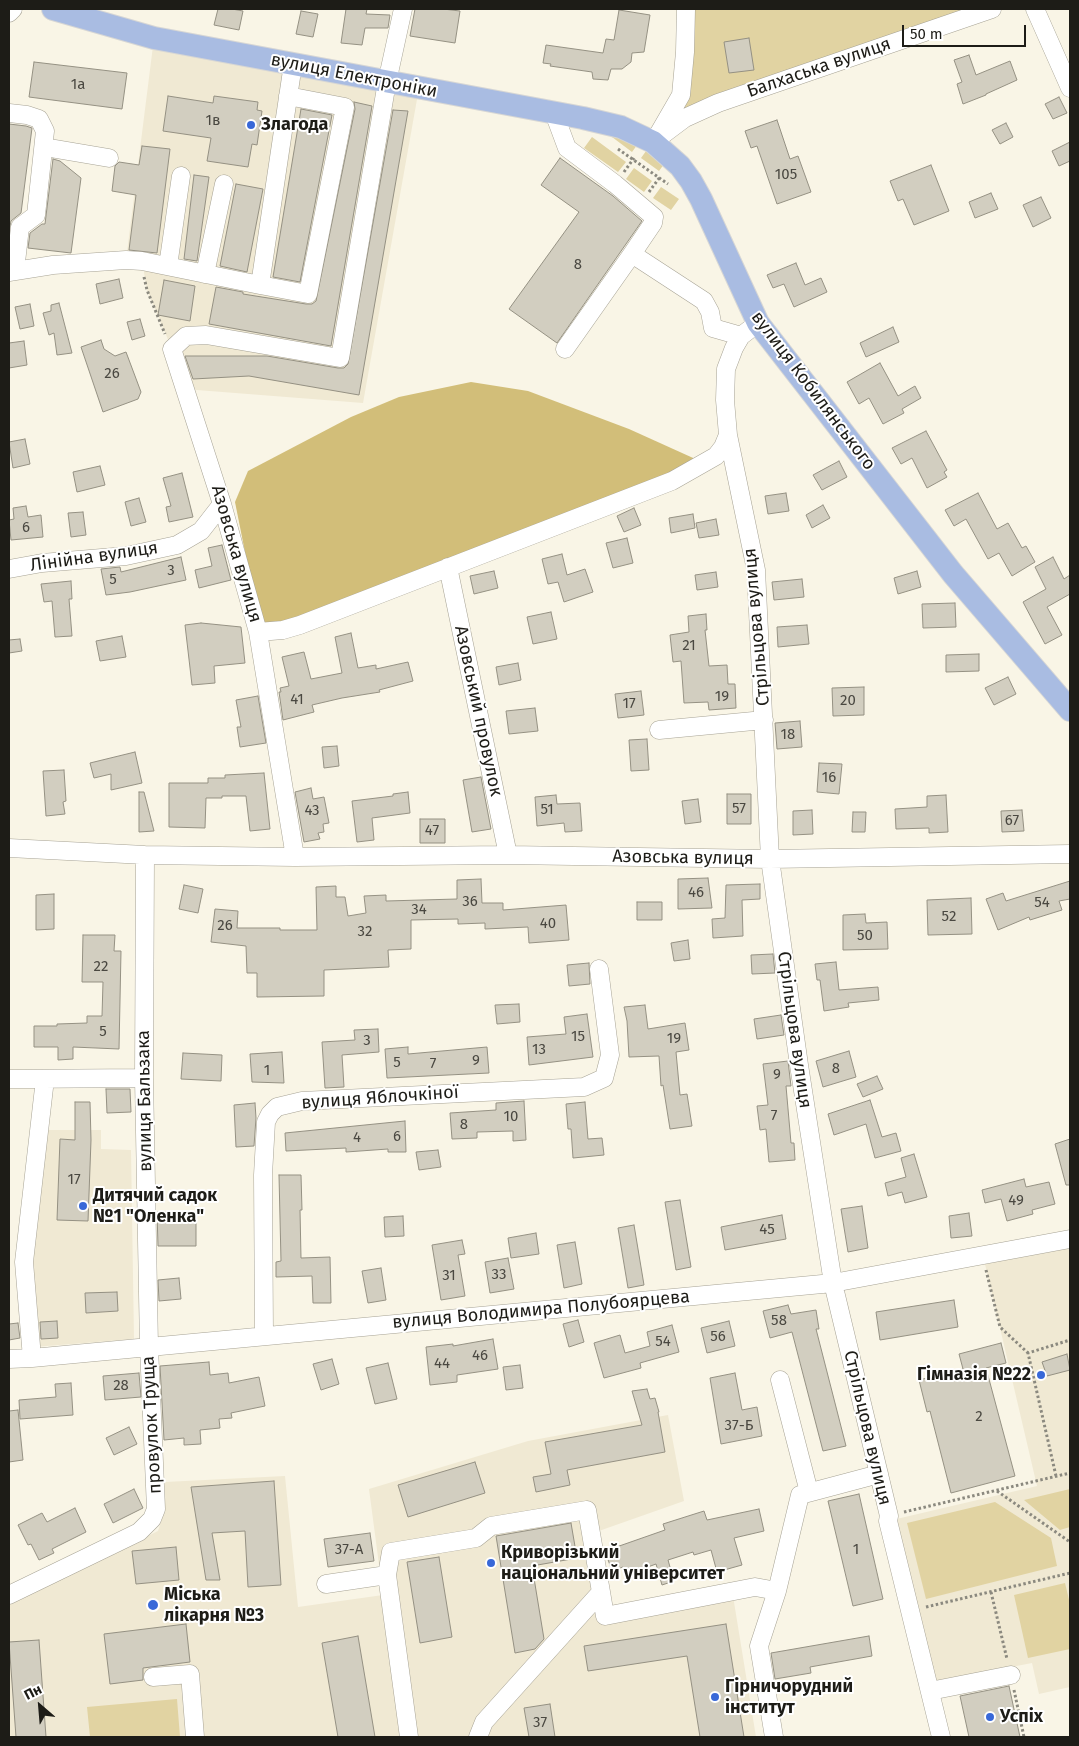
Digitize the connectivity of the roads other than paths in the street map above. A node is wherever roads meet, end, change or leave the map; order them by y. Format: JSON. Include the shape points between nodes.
{"nodes":[{"id":1,"x":13,"y":9,"type":"edge"},
{"id":2,"x":53,"y":9,"type":"edge"},
{"id":3,"x":403,"y":9,"type":"edge"},
{"id":4,"x":686,"y":9,"type":"edge"},
{"id":5,"x":992,"y":9,"type":"edge"},
{"id":6,"x":1035,"y":9,"type":"edge"},
{"id":7,"x":9,"y":13,"type":"edge"},
{"id":8,"x":293,"y":64,"type":"junction"},
{"id":9,"x":387,"y":82,"type":"junction"},
{"id":10,"x":1070,"y":88,"type":"edge"},
{"id":11,"x":288,"y":96,"type":"junction"},
{"id":12,"x":9,"y":113,"type":"edge"},
{"id":13,"x":554,"y":113,"type":"junction"},
{"id":14,"x":651,"y":140,"type":"junction"},
{"id":15,"x":44,"y":147,"type":"junction"},
{"id":16,"x":109,"y":158,"type":"dead end"},
{"id":17,"x":181,"y":176,"type":"dead end"},
{"id":18,"x":224,"y":184,"type":"dead end"},
{"id":19,"x":632,"y":254,"type":"junction"},
{"id":20,"x":168,"y":266,"type":"junction"},
{"id":21,"x":12,"y":271,"type":"edge"},
{"id":22,"x":205,"y":274,"type":"junction"},
{"id":23,"x":260,"y":285,"type":"junction"},
{"id":24,"x":750,"y":330,"type":"junction"},
{"id":25,"x":565,"y":349,"type":"dead end"},
{"id":26,"x":728,"y":435,"type":"junction"},
{"id":27,"x":222,"y":504,"type":"junction"},
{"id":28,"x":448,"y":567,"type":"junction"},
{"id":29,"x":9,"y":569,"type":"edge"},
{"id":30,"x":258,"y":632,"type":"junction"},
{"id":31,"x":1070,"y":710,"type":"edge"},
{"id":32,"x":764,"y":720,"type":"junction"},
{"id":33,"x":658,"y":730,"type":"dead end"},
{"id":34,"x":9,"y":848,"type":"edge"},
{"id":35,"x":1070,"y":854,"type":"edge"},
{"id":36,"x":145,"y":855,"type":"junction"},
{"id":37,"x":508,"y":855,"type":"junction"},
{"id":38,"x":295,"y":857,"type":"junction"},
{"id":39,"x":770,"y":859,"type":"junction"},
{"id":40,"x":599,"y":969,"type":"dead end"},
{"id":41,"x":45,"y":1078,"type":"junction"},
{"id":42,"x":144,"y":1078,"type":"junction"},
{"id":43,"x":9,"y":1080,"type":"edge"},
{"id":44,"x":1070,"y":1239,"type":"edge"},
{"id":45,"x":833,"y":1283,"type":"junction"},
{"id":46,"x":264,"y":1336,"type":"junction"},
{"id":47,"x":149,"y":1347,"type":"junction"},
{"id":48,"x":32,"y":1358,"type":"junction"},
{"id":49,"x":9,"y":1359,"type":"edge"},
{"id":50,"x":780,"y":1380,"type":"dead end"},
{"id":51,"x":878,"y":1474,"type":"junction"},
{"id":52,"x":809,"y":1492,"type":"junction"},
{"id":53,"x":387,"y":1575,"type":"junction"},
{"id":54,"x":326,"y":1584,"type":"dead end"},
{"id":55,"x":777,"y":1591,"type":"junction"},
{"id":56,"x":601,"y":1592,"type":"junction"},
{"id":57,"x":9,"y":1596,"type":"edge"},
{"id":58,"x":1011,"y":1675,"type":"road end"},
{"id":59,"x":154,"y":1677,"type":"dead end"},
{"id":60,"x":930,"y":1691,"type":"junction"},
{"id":61,"x":195,"y":1737,"type":"edge"},
{"id":62,"x":409,"y":1737,"type":"edge"},
{"id":63,"x":478,"y":1737,"type":"edge"},
{"id":64,"x":774,"y":1737,"type":"edge"},
{"id":65,"x":941,"y":1737,"type":"edge"}],
"edges":[{"from":1,"to":7,"type":"street"},
{"from":2,"to":8,"type":"main road","name":"вулиця Електроніки","via":[[154,38]]},
{"from":3,"to":9,"type":"street"},
{"from":4,"to":14,"type":"street","via":[[681,95]]},
{"from":5,"to":14,"type":"street","name":"Балхаська вулиця","via":[[718,103],[685,118]]},
{"from":6,"to":10,"type":"street"},
{"from":8,"to":9,"type":"main road","name":"вулиця Електроніки"},
{"from":8,"to":11,"type":"street"},
{"from":9,"to":13,"type":"main road","name":"вулиця Електроніки"},
{"from":9,"to":27,"type":"street","name":"Азовська вулиця","via":[[340,358],[206,335],[186,336],[172,349]]},
{"from":11,"to":23,"type":"street"},
{"from":11,"to":23,"type":"street","via":[[345,107],[308,294]]},
{"from":12,"to":15,"type":"street","via":[[40,119],[45,131]]},
{"from":13,"to":14,"type":"main road","name":"вулиця Електроніки","via":[[621,127]]},
{"from":13,"to":19,"type":"street","via":[[568,148],[654,217]]},
{"from":14,"to":24,"type":"main road","name":"вулиця Кобилянського","via":[[691,181],[701,199]]},
{"from":15,"to":16,"type":"street"},
{"from":15,"to":21,"type":"street","via":[[36,215],[20,228]]},
{"from":17,"to":20,"type":"street"},
{"from":18,"to":22,"type":"street"},
{"from":19,"to":24,"type":"street","via":[[704,301],[713,328]]},
{"from":19,"to":25,"type":"street"},
{"from":20,"to":21,"type":"street","via":[[126,260]]},
{"from":20,"to":22,"type":"street"},
{"from":22,"to":23,"type":"street"},
{"from":24,"to":26,"type":"street","name":"Стрільцова вулиця","via":[[734,348],[726,369]]},
{"from":24,"to":31,"type":"main road","name":"вулиця Кобилянського"},
{"from":26,"to":28,"type":"street","via":[[716,456],[672,481]]},
{"from":26,"to":32,"type":"street","name":"Стрільцова вулиця","via":[[756,570]]},
{"from":27,"to":29,"type":"street","name":"Лінійна вулиця","via":[[201,531],[176,545],[126,556]]},
{"from":27,"to":30,"type":"street","name":"Азовська вулиця"},
{"from":28,"to":30,"type":"street","via":[[300,625]]},
{"from":28,"to":37,"type":"street","name":"Азовський провулок"},
{"from":30,"to":38,"type":"street","name":"Азовська вулиця"},
{"from":32,"to":33,"type":"street"},
{"from":32,"to":39,"type":"street","name":"Стрільцова вулиця"},
{"from":34,"to":36,"type":"street","name":"Азовська вулиця"},
{"from":35,"to":39,"type":"street","name":"Азовська вулиця"},
{"from":36,"to":38,"type":"street","name":"Азовська вулиця"},
{"from":36,"to":42,"type":"street","name":"вулиця Бальзака"},
{"from":37,"to":38,"type":"street","name":"Азовська вулиця"},
{"from":37,"to":39,"type":"street","name":"Азовська вулиця"},
{"from":39,"to":45,"type":"street","name":"Стрільцова вулиця"},
{"from":40,"to":46,"type":"street","name":"вулиця Яблочкіної","via":[[610,1055],[604,1078],[584,1087],[302,1101],[277,1107],[270,1114],[266,1122],[263,1175]]},
{"from":41,"to":42,"type":"street"},
{"from":41,"to":43,"type":"street"},
{"from":41,"to":48,"type":"street","via":[[24,1262]]},
{"from":42,"to":47,"type":"street","name":"вулиця Бальзака"},
{"from":44,"to":45,"type":"street","name":"вулиця Володимира Полубоярцева"},
{"from":45,"to":46,"type":"street","name":"вулиця Володимира Полубоярцева"},
{"from":45,"to":51,"type":"street","name":"Стрільцова вулиця"},
{"from":46,"to":47,"type":"street","name":"вулиця Володимира Полубоярцева"},
{"from":47,"to":48,"type":"street","name":"вулиця Володимира Полубоярцева"},
{"from":47,"to":57,"type":"street","name":"провулок Труща","via":[[157,1498],[152,1519],[139,1532]]},
{"from":48,"to":49,"type":"street","name":"вулиця Володимира Полубоярцева"},
{"from":50,"to":52,"type":"street"},
{"from":51,"to":52,"type":"street"},
{"from":51,"to":60,"type":"street","name":"Стрільцова вулиця"},
{"from":52,"to":55,"type":"street","via":[[800,1495]]},
{"from":53,"to":54,"type":"street"},
{"from":53,"to":56,"type":"street","via":[[391,1552],[476,1538],[491,1526],[587,1510]]},
{"from":53,"to":62,"type":"street"},
{"from":55,"to":56,"type":"street","via":[[755,1587],[605,1616]]},
{"from":55,"to":64,"type":"street","via":[[759,1646]]},
{"from":56,"to":63,"type":"street","via":[[484,1722]]},
{"from":58,"to":60,"type":"street"},
{"from":59,"to":61,"type":"street","via":[[190,1674]]},
{"from":60,"to":65,"type":"street","name":"Стрільцова вулиця"}]}
